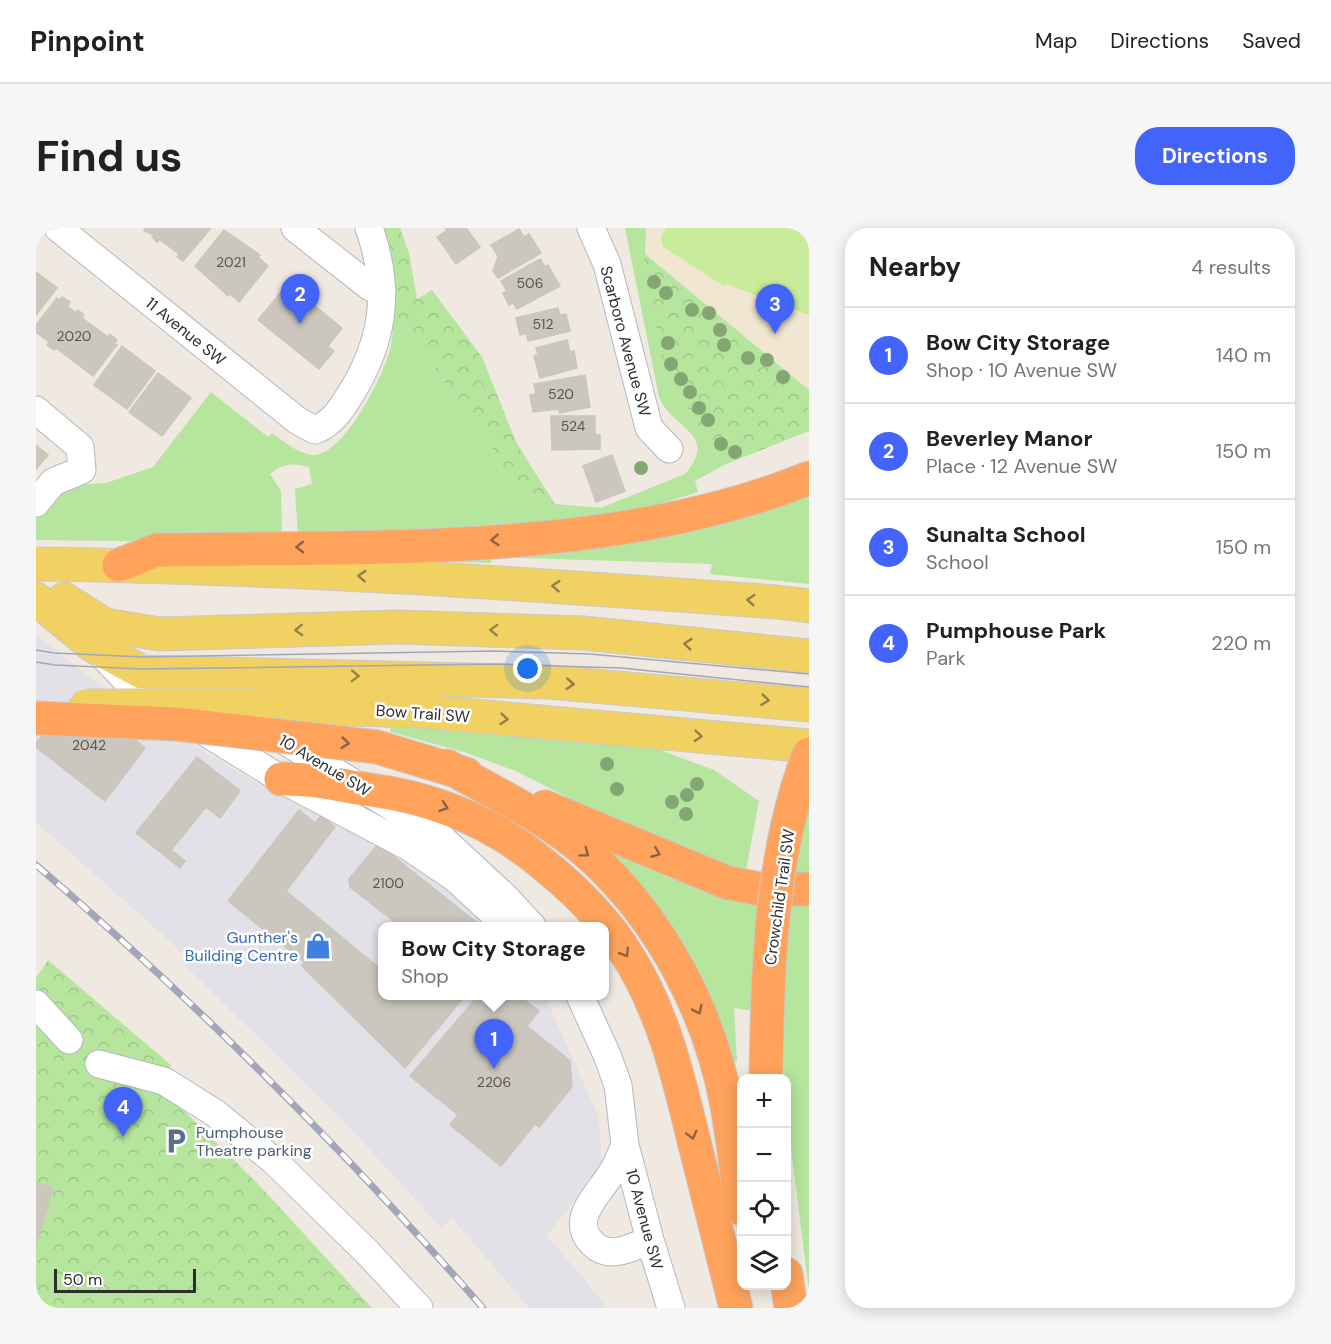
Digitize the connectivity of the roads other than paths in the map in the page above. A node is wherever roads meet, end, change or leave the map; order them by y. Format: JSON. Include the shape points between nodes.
{"nodes":[{"id":1,"x":58,"y":228,"type":"edge"},
{"id":2,"x":295,"y":228,"type":"edge"},
{"id":3,"x":369,"y":228,"type":"edge"},
{"id":4,"x":591,"y":228,"type":"edge"},
{"id":5,"x":382,"y":291,"type":"junction"},
{"id":6,"x":36,"y":410,"type":"edge"},
{"id":7,"x":669,"y":449,"type":"dead end"},
{"id":8,"x":809,"y":478,"type":"edge"},
{"id":9,"x":36,"y":503,"type":"edge"},
{"id":10,"x":36,"y":564,"type":"edge"},
{"id":11,"x":119,"y":565,"type":"junction"},
{"id":12,"x":36,"y":592,"type":"edge"},
{"id":13,"x":36,"y":599,"type":"edge"},
{"id":14,"x":809,"y":606,"type":"edge"},
{"id":15,"x":159,"y":634,"type":"junction"},
{"id":16,"x":809,"y":656,"type":"edge"},
{"id":17,"x":127,"y":666,"type":"junction"},
{"id":18,"x":251,"y":673,"type":"junction"},
{"id":19,"x":170,"y":675,"type":"junction"},
{"id":20,"x":809,"y":705,"type":"edge"},
{"id":21,"x":36,"y":706,"type":"edge"},
{"id":22,"x":244,"y":708,"type":"junction"},
{"id":23,"x":36,"y":718,"type":"edge"},
{"id":24,"x":809,"y":746,"type":"edge"},
{"id":25,"x":809,"y":754,"type":"edge"},
{"id":26,"x":447,"y":766,"type":"junction"},
{"id":27,"x":281,"y":778,"type":"junction"},
{"id":28,"x":366,"y":789,"type":"junction"},
{"id":29,"x":809,"y":889,"type":"edge"},
{"id":30,"x":502,"y":922,"type":"edge"},
{"id":31,"x":527,"y":922,"type":"edge"},
{"id":32,"x":600,"y":922,"type":"edge"},
{"id":33,"x":609,"y":933,"type":"edge"},
{"id":34,"x":566,"y":1000,"type":"edge"},
{"id":35,"x":582,"y":1000,"type":"edge"},
{"id":36,"x":36,"y":1004,"type":"edge"},
{"id":37,"x":69,"y":1040,"type":"dead end"},
{"id":38,"x":99,"y":1064,"type":"dead end"},
{"id":39,"x":766,"y":1074,"type":"edge"},
{"id":40,"x":624,"y":1137,"type":"junction"},
{"id":41,"x":737,"y":1182,"type":"edge"},
{"id":42,"x":590,"y":1202,"type":"junction"},
{"id":43,"x":642,"y":1209,"type":"junction"},
{"id":44,"x":650,"y":1240,"type":"junction"},
{"id":45,"x":753,"y":1290,"type":"edge"},
{"id":46,"x":788,"y":1290,"type":"edge"},
{"id":47,"x":419,"y":1308,"type":"edge"},
{"id":48,"x":671,"y":1308,"type":"edge"},
{"id":49,"x":736,"y":1308,"type":"edge"},
{"id":50,"x":755,"y":1308,"type":"edge"},
{"id":51,"x":791,"y":1308,"type":"edge"}],
"edges":[{"from":1,"to":5,"type":"street","name":"11 Avenue SW","via":[[292,416],[315,430],[327,426],[368,367],[380,322]]},
{"from":2,"to":5,"type":"street","via":[[370,287]]},
{"from":3,"to":5,"type":"street"},
{"from":4,"to":7,"type":"street","name":"Scarboro Avenue SW","via":[[607,264],[649,428]]},
{"from":6,"to":9,"type":"street","via":[[80,447],[82,470],[53,482]]},
{"from":8,"to":11,"type":"highway","one_way":true,"via":[[760,498],[663,523],[462,543],[158,550]]},
{"from":10,"to":11,"type":"main road"},
{"from":14,"to":11,"type":"main road","one_way":true,"via":[[490,582]]},
{"from":12,"to":15,"type":"main road","via":[[69,600],[105,625]]},
{"from":13,"to":17,"type":"main road","via":[[92,645]]},
{"from":16,"to":15,"type":"main road","one_way":true,"via":[[583,633],[398,627]]},
{"from":15,"to":17,"type":"main road","via":[[144,639]]},
{"from":17,"to":19,"type":"main road"},
{"from":17,"to":27,"type":"street","name":"10 Avenue SW"},
{"from":18,"to":19,"type":"main road"},
{"from":18,"to":20,"type":"main road","one_way":true,"via":[[549,682]]},
{"from":18,"to":22,"type":"main road","via":[[236,685]]},
{"from":19,"to":22,"type":"street","name":"10 Avenue SW"},
{"from":21,"to":22,"type":"main road","name":"Bow Trail SW","bridge":true},
{"from":22,"to":24,"type":"main road","name":"Bow Trail SW","one_way":true,"via":[[419,711]]},
{"from":22,"to":28,"type":"street","name":"10 Avenue SW"},
{"from":23,"to":26,"type":"highway","one_way":true,"bridge":true,"via":[[176,724],[377,747]]},
{"from":25,"to":39,"type":"highway","name":"Crowchild Trail SW","bridge":true,"via":[[782,853],[769,947]]},
{"from":26,"to":29,"type":"highway","one_way":true,"via":[[728,883],[766,890]]},
{"from":26,"to":41,"type":"highway","one_way":true,"via":[[535,815],[592,857],[637,905],[674,960],[703,1019],[727,1104]]},
{"from":27,"to":28,"type":"highway"},
{"from":27,"to":30,"type":"street","name":"10 Avenue SW","via":[[409,847],[455,878]]},
{"from":28,"to":31,"type":"street","name":"10 Avenue SW","via":[[438,835]]},
{"from":28,"to":32,"type":"highway","one_way":true,"via":[[409,796],[485,823],[562,879]]},
{"from":33,"to":49,"type":"highway","one_way":true,"via":[[624,950],[652,1004],[673,1057]]},
{"from":34,"to":40,"type":"street","name":"10 Avenue SW","via":[[596,1057]]},
{"from":35,"to":40,"type":"street","name":"10 Avenue SW","via":[[618,1085]]},
{"from":36,"to":37,"type":"street"},
{"from":38,"to":47,"type":"street","via":[[164,1081],[215,1113],[274,1161]]},
{"from":40,"to":42,"type":"street","via":[[611,1174]]},
{"from":40,"to":43,"type":"street","name":"10 Avenue SW"},
{"from":42,"to":43,"type":"street","via":[[615,1192],[633,1199]]},
{"from":42,"to":44,"type":"street","via":[[585,1211],[584,1232],[597,1248],[617,1252]]},
{"from":43,"to":44,"type":"street","name":"10 Avenue SW"},
{"from":44,"to":48,"type":"street","name":"10 Avenue SW"},
{"from":45,"to":50,"type":"highway"},
{"from":46,"to":51,"type":"highway"}]}
